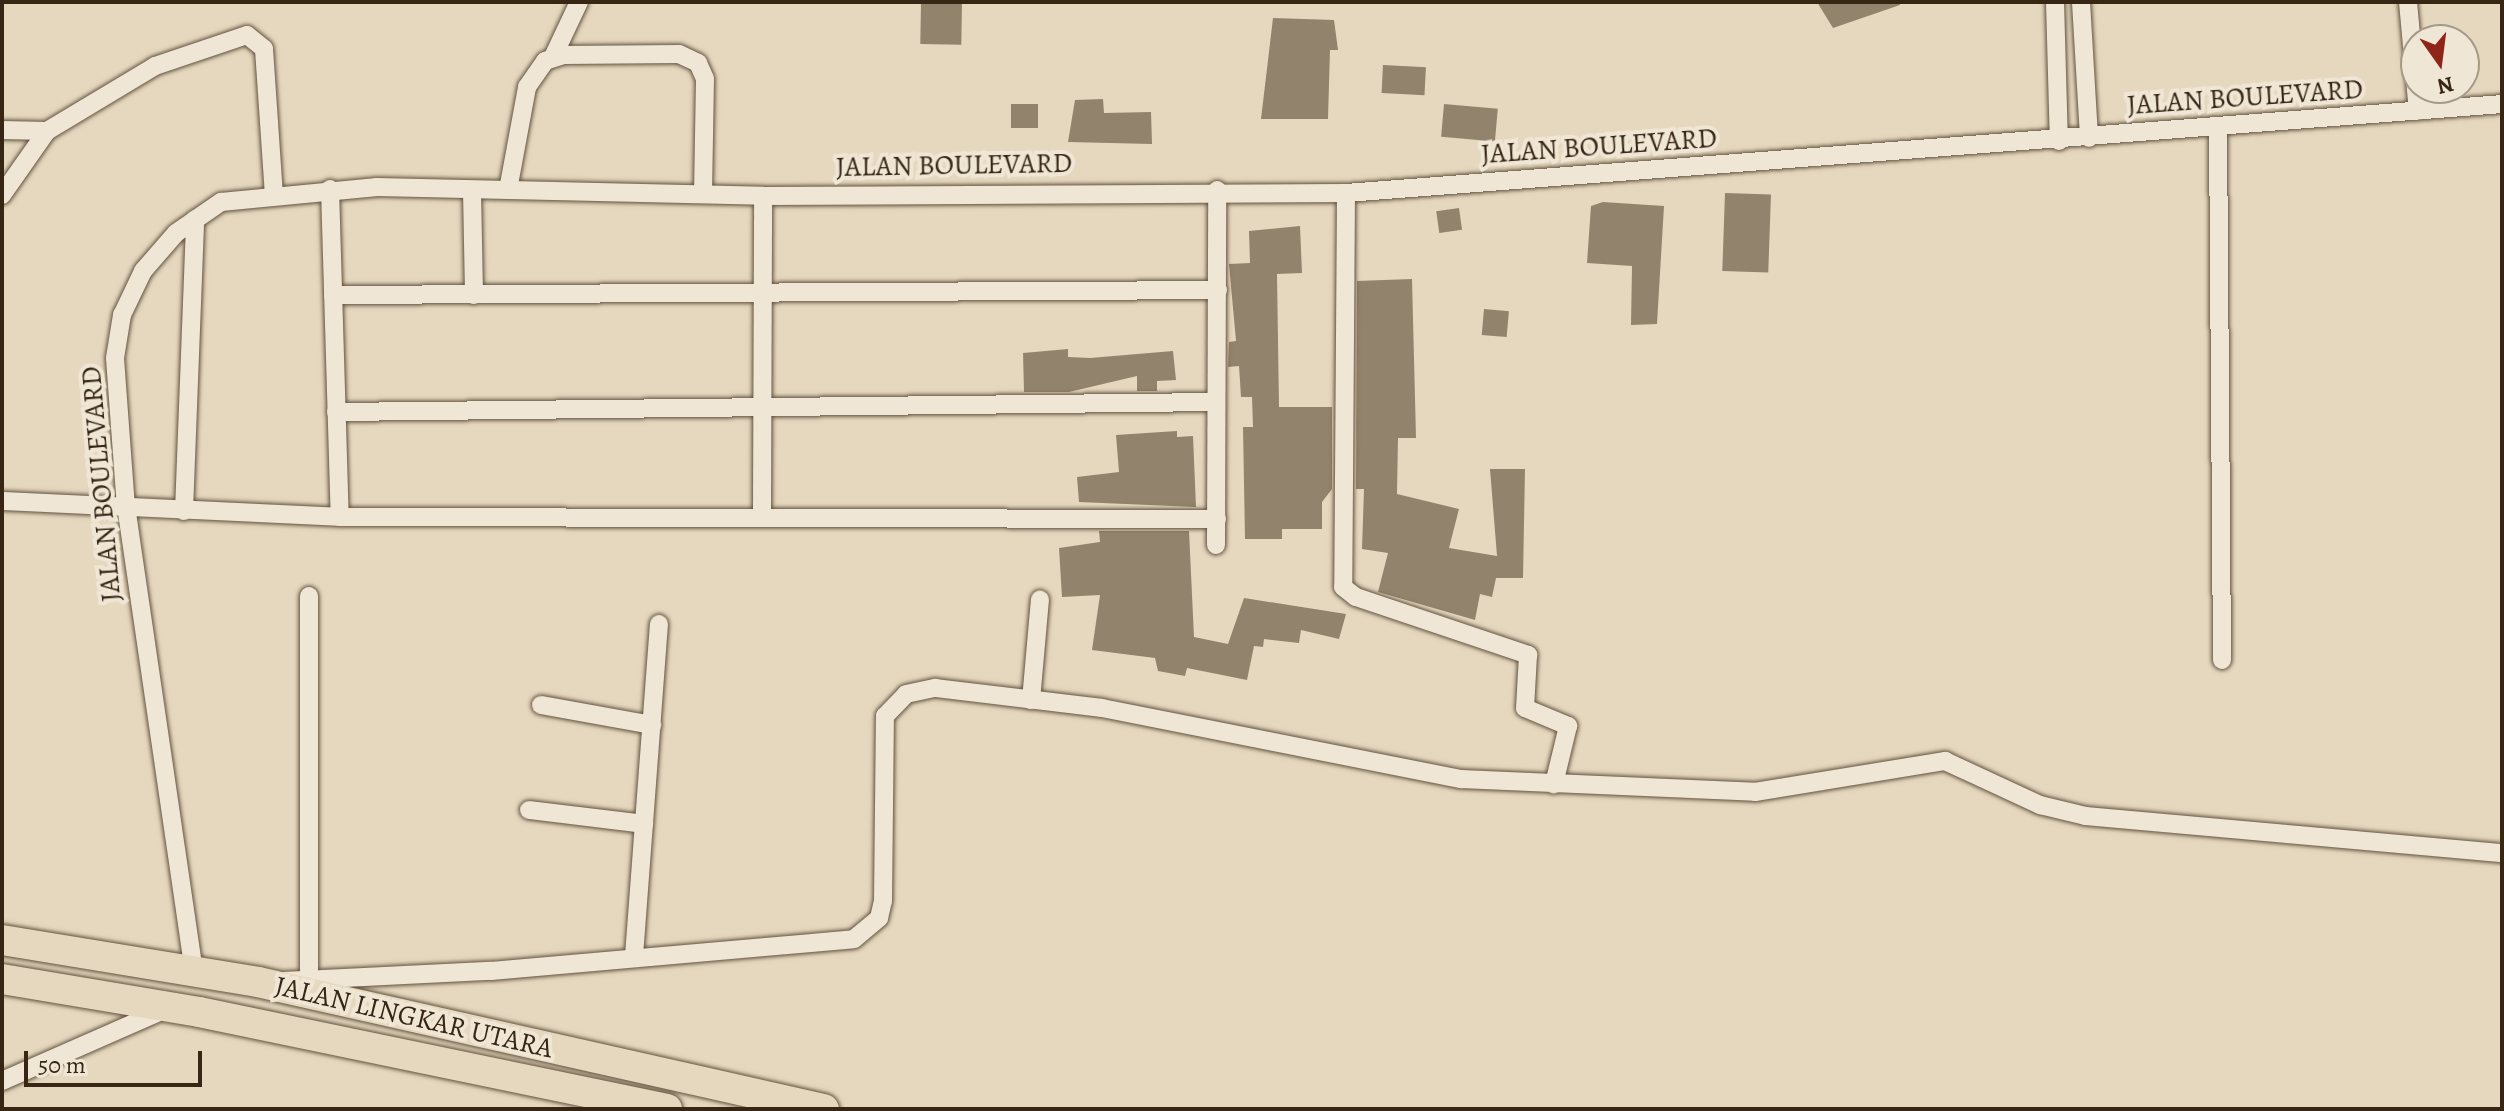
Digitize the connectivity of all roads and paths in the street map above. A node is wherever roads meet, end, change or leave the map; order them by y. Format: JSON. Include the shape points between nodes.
{"nodes":[{"id":1,"x":579,"y":2,"type":"edge"},
{"id":2,"x":2055,"y":2,"type":"edge"},
{"id":3,"x":2081,"y":2,"type":"edge"},
{"id":4,"x":2408,"y":2,"type":"edge"},
{"id":5,"x":553,"y":57,"type":"junction"},
{"id":6,"x":2502,"y":104,"type":"edge"},
{"id":7,"x":2418,"y":111,"type":"junction"},
{"id":8,"x":2218,"y":127,"type":"junction"},
{"id":9,"x":2,"y":130,"type":"edge"},
{"id":10,"x":47,"y":131,"type":"junction"},
{"id":11,"x":2089,"y":138,"type":"junction"},
{"id":12,"x":2059,"y":141,"type":"junction"},
{"id":13,"x":330,"y":189,"type":"junction"},
{"id":14,"x":472,"y":190,"type":"junction"},
{"id":15,"x":508,"y":190,"type":"junction"},
{"id":16,"x":1217,"y":190,"type":"junction"},
{"id":17,"x":1346,"y":193,"type":"junction"},
{"id":18,"x":274,"y":194,"type":"junction"},
{"id":19,"x":703,"y":194,"type":"junction"},
{"id":20,"x":2,"y":195,"type":"edge"},
{"id":21,"x":763,"y":196,"type":"junction"},
{"id":22,"x":195,"y":219,"type":"junction"},
{"id":23,"x":1218,"y":290,"type":"junction"},
{"id":24,"x":333,"y":295,"type":"junction"},
{"id":25,"x":474,"y":295,"type":"junction"},
{"id":26,"x":764,"y":295,"type":"junction"},
{"id":27,"x":1216,"y":402,"type":"junction"},
{"id":28,"x":764,"y":410,"type":"junction"},
{"id":29,"x":336,"y":412,"type":"junction"},
{"id":30,"x":2,"y":501,"type":"edge"},
{"id":31,"x":126,"y":508,"type":"junction"},
{"id":32,"x":184,"y":511,"type":"junction"},
{"id":33,"x":762,"y":514,"type":"junction"},
{"id":34,"x":340,"y":517,"type":"junction"},
{"id":35,"x":1217,"y":519,"type":"junction"},
{"id":36,"x":1216,"y":545,"type":"dead end"},
{"id":37,"x":309,"y":596,"type":"dead end"},
{"id":38,"x":1040,"y":599,"type":"dead end"},
{"id":39,"x":659,"y":624,"type":"dead end"},
{"id":40,"x":2222,"y":660,"type":"dead end"},
{"id":41,"x":1031,"y":700,"type":"junction"},
{"id":42,"x":541,"y":705,"type":"dead end"},
{"id":43,"x":652,"y":725,"type":"junction"},
{"id":44,"x":1554,"y":784,"type":"junction"},
{"id":45,"x":529,"y":810,"type":"dead end"},
{"id":46,"x":644,"y":824,"type":"junction"},
{"id":47,"x":2502,"y":853,"type":"edge"},
{"id":48,"x":2,"y":940,"type":"edge"},
{"id":49,"x":634,"y":956,"type":"junction"},
{"id":50,"x":194,"y":972,"type":"junction"},
{"id":51,"x":309,"y":977,"type":"junction"},
{"id":52,"x":2,"y":979,"type":"edge"},
{"id":53,"x":258,"y":982,"type":"junction"},
{"id":54,"x":169,"y":1008,"type":"junction"},
{"id":55,"x":508,"y":1039,"type":"junction"},
{"id":56,"x":498,"y":1074,"type":"junction"},
{"id":57,"x":2,"y":1081,"type":"edge"},
{"id":58,"x":667,"y":1109,"type":"edge"},
{"id":59,"x":824,"y":1109,"type":"edge"}],
"edges":[{"from":1,"to":5,"type":"street"},
{"from":2,"to":12,"type":"street"},
{"from":3,"to":11,"type":"street"},
{"from":4,"to":7,"type":"street"},
{"from":5,"to":15,"type":"street","via":[[527,87]]},
{"from":5,"to":19,"type":"street","via":[[679,54],[698,63],[705,79]]},
{"from":6,"to":7,"type":"street","name":"JALAN BOULEVARD"},
{"from":7,"to":8,"type":"street","name":"JALAN BOULEVARD"},
{"from":8,"to":11,"type":"street","name":"JALAN BOULEVARD"},
{"from":8,"to":40,"type":"street"},
{"from":9,"to":10,"type":"street"},
{"from":10,"to":18,"type":"street","via":[[155,66],[247,35],[264,49]]},
{"from":10,"to":20,"type":"street"},
{"from":11,"to":12,"type":"street","name":"JALAN BOULEVARD"},
{"from":12,"to":17,"type":"street","name":"JALAN BOULEVARD"},
{"from":13,"to":14,"type":"street","name":"JALAN BOULEVARD"},
{"from":13,"to":18,"type":"street","name":"JALAN BOULEVARD"},
{"from":13,"to":24,"type":"street"},
{"from":14,"to":15,"type":"street","name":"JALAN BOULEVARD"},
{"from":14,"to":25,"type":"street"},
{"from":15,"to":19,"type":"street","name":"JALAN BOULEVARD"},
{"from":16,"to":17,"type":"street","name":"JALAN BOULEVARD"},
{"from":16,"to":21,"type":"street","name":"JALAN BOULEVARD"},
{"from":16,"to":23,"type":"street"},
{"from":17,"to":44,"type":"street","via":[[1343,587],[1356,597],[1528,655],[1525,708],[1568,726]]},
{"from":18,"to":22,"type":"street","name":"JALAN BOULEVARD","via":[[221,202]]},
{"from":19,"to":21,"type":"street","name":"JALAN BOULEVARD"},
{"from":21,"to":26,"type":"street"},
{"from":22,"to":31,"type":"street","name":"JALAN BOULEVARD","via":[[143,271],[122,315],[115,358]]},
{"from":22,"to":32,"type":"street"},
{"from":23,"to":26,"type":"street"},
{"from":23,"to":27,"type":"street"},
{"from":24,"to":25,"type":"street"},
{"from":24,"to":29,"type":"street"},
{"from":25,"to":26,"type":"street"},
{"from":26,"to":28,"type":"street"},
{"from":27,"to":28,"type":"street"},
{"from":27,"to":35,"type":"street"},
{"from":28,"to":29,"type":"street"},
{"from":28,"to":33,"type":"street"},
{"from":29,"to":34,"type":"street"},
{"from":30,"to":31,"type":"street"},
{"from":31,"to":32,"type":"street"},
{"from":31,"to":50,"type":"street","name":"JALAN BOULEVARD"},
{"from":32,"to":34,"type":"street"},
{"from":33,"to":34,"type":"street"},
{"from":33,"to":35,"type":"street"},
{"from":35,"to":36,"type":"street"},
{"from":37,"to":51,"type":"street"},
{"from":38,"to":41,"type":"street"},
{"from":39,"to":43,"type":"street"},
{"from":41,"to":44,"type":"street","via":[[1461,779]]},
{"from":41,"to":49,"type":"street","via":[[935,688],[895,701],[885,716],[883,901],[868,932],[854,939]]},
{"from":42,"to":43,"type":"street"},
{"from":43,"to":46,"type":"street"},
{"from":44,"to":47,"type":"street","via":[[1755,792],[1945,761],[2040,805],[2086,816]]},
{"from":45,"to":46,"type":"street"},
{"from":46,"to":49,"type":"street"},
{"from":48,"to":50,"type":"main road","name":"JALAN LINGKAR UTARA"},
{"from":49,"to":51,"type":"street","via":[[491,971]]},
{"from":50,"to":53,"type":"main road","name":"JALAN LINGKAR UTARA"},
{"from":51,"to":53,"type":"street"},
{"from":52,"to":54,"type":"main road","name":"JALAN LINGKAR UTARA"},
{"from":53,"to":55,"type":"main road","name":"JALAN LINGKAR UTARA"},
{"from":54,"to":56,"type":"main road","name":"JALAN LINGKAR UTARA"},
{"from":54,"to":57,"type":"street"},
{"from":55,"to":56,"type":"main road"},
{"from":55,"to":59,"type":"main road","name":"JALAN LINGKAR UTARA"},
{"from":56,"to":58,"type":"main road","name":"JALAN LINGKAR UTARA"}]}
